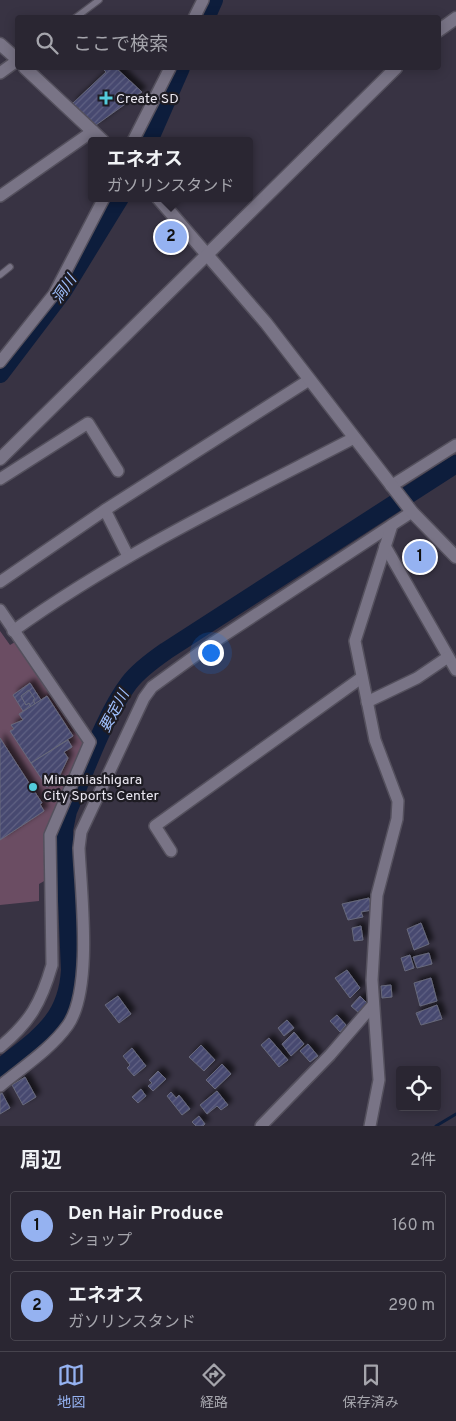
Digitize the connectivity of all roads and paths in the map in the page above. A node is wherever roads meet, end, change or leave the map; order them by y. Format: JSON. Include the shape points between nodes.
{"nodes":[{"id":1,"x":99,"y":0,"type":"edge"},
{"id":2,"x":203,"y":0,"type":"edge"},
{"id":3,"x":79,"y":15,"type":"edge"},
{"id":4,"x":196,"y":15,"type":"edge"},
{"id":5,"x":456,"y":18,"type":"edge"},
{"id":6,"x":441,"y":29,"type":"edge"},
{"id":7,"x":0,"y":44,"type":"edge"},
{"id":8,"x":15,"y":57,"type":"edge"},
{"id":9,"x":15,"y":62,"type":"edge"},
{"id":10,"x":27,"y":70,"type":"edge"},
{"id":11,"x":169,"y":70,"type":"edge"},
{"id":12,"x":394,"y":70,"type":"edge"},
{"id":13,"x":0,"y":73,"type":"edge"},
{"id":14,"x":93,"y":131,"type":"junction"},
{"id":15,"x":99,"y":137,"type":"edge"},
{"id":16,"x":135,"y":137,"type":"edge"},
{"id":17,"x":0,"y":196,"type":"edge"},
{"id":18,"x":102,"y":202,"type":"edge"},
{"id":19,"x":162,"y":202,"type":"edge"},
{"id":20,"x":208,"y":255,"type":"junction"},
{"id":21,"x":10,"y":266,"type":"dead end"},
{"id":22,"x":0,"y":275,"type":"edge"},
{"id":23,"x":0,"y":362,"type":"edge"},
{"id":24,"x":309,"y":380,"type":"junction"},
{"id":25,"x":354,"y":438,"type":"junction"},
{"id":26,"x":456,"y":445,"type":"edge"},
{"id":27,"x":0,"y":459,"type":"edge"},
{"id":28,"x":118,"y":471,"type":"dead end"},
{"id":29,"x":0,"y":479,"type":"edge"},
{"id":30,"x":391,"y":486,"type":"junction"},
{"id":31,"x":105,"y":510,"type":"junction"},
{"id":32,"x":412,"y":512,"type":"junction"},
{"id":33,"x":392,"y":525,"type":"junction"},
{"id":34,"x":385,"y":546,"type":"junction"},
{"id":35,"x":128,"y":556,"type":"junction"},
{"id":36,"x":456,"y":558,"type":"edge"},
{"id":37,"x":0,"y":582,"type":"edge"},
{"id":38,"x":0,"y":610,"type":"edge"},
{"id":39,"x":13,"y":630,"type":"junction"},
{"id":40,"x":448,"y":657,"type":"junction"},
{"id":41,"x":456,"y":670,"type":"edge"},
{"id":42,"x":362,"y":678,"type":"junction"},
{"id":43,"x":367,"y":702,"type":"junction"},
{"id":44,"x":171,"y":851,"type":"dead end"},
{"id":45,"x":373,"y":1005,"type":"junction"},
{"id":46,"x":0,"y":1047,"type":"edge"},
{"id":47,"x":0,"y":1086,"type":"edge"},
{"id":48,"x":261,"y":1126,"type":"edge"},
{"id":49,"x":370,"y":1126,"type":"edge"}],
"edges":[{"from":1,"to":3,"type":"lane"},
{"from":2,"to":4,"type":"street"},
{"from":5,"to":6,"type":"street"},
{"from":7,"to":8,"type":"street"},
{"from":9,"to":13,"type":"street"},
{"from":10,"to":14,"type":"street"},
{"from":11,"to":16,"type":"street"},
{"from":12,"to":20,"type":"street"},
{"from":14,"to":15,"type":"street"},
{"from":14,"to":17,"type":"street"},
{"from":18,"to":23,"type":"street","via":[[54,294]]},
{"from":19,"to":20,"type":"street"},
{"from":20,"to":24,"type":"street"},
{"from":20,"to":27,"type":"street"},
{"from":21,"to":22,"type":"lane"},
{"from":24,"to":25,"type":"street"},
{"from":24,"to":31,"type":"street"},
{"from":25,"to":30,"type":"street"},
{"from":25,"to":35,"type":"street"},
{"from":26,"to":30,"type":"street"},
{"from":28,"to":29,"type":"street","via":[[88,423]]},
{"from":30,"to":32,"type":"street"},
{"from":31,"to":35,"type":"street"},
{"from":31,"to":37,"type":"street"},
{"from":32,"to":33,"type":"street"},
{"from":32,"to":36,"type":"street"},
{"from":33,"to":34,"type":"street"},
{"from":33,"to":47,"type":"street","via":[[214,642],[160,680],[144,698],[81,832],[83,964],[78,1004],[58,1038]]},
{"from":34,"to":40,"type":"street"},
{"from":34,"to":42,"type":"street","via":[[355,641]]},
{"from":35,"to":39,"type":"street","via":[[64,594]]},
{"from":38,"to":39,"type":"street"},
{"from":39,"to":46,"type":"street","via":[[90,742],[50,835],[52,965],[47,982],[38,1006],[21,1030]]},
{"from":40,"to":41,"type":"street"},
{"from":40,"to":43,"type":"street","via":[[417,678]]},
{"from":42,"to":43,"type":"street"},
{"from":42,"to":44,"type":"street","via":[[155,826]]},
{"from":43,"to":45,"type":"street","via":[[375,740],[398,801],[377,895]]},
{"from":45,"to":48,"type":"street"},
{"from":45,"to":49,"type":"street","via":[[379,1080]]}]}
